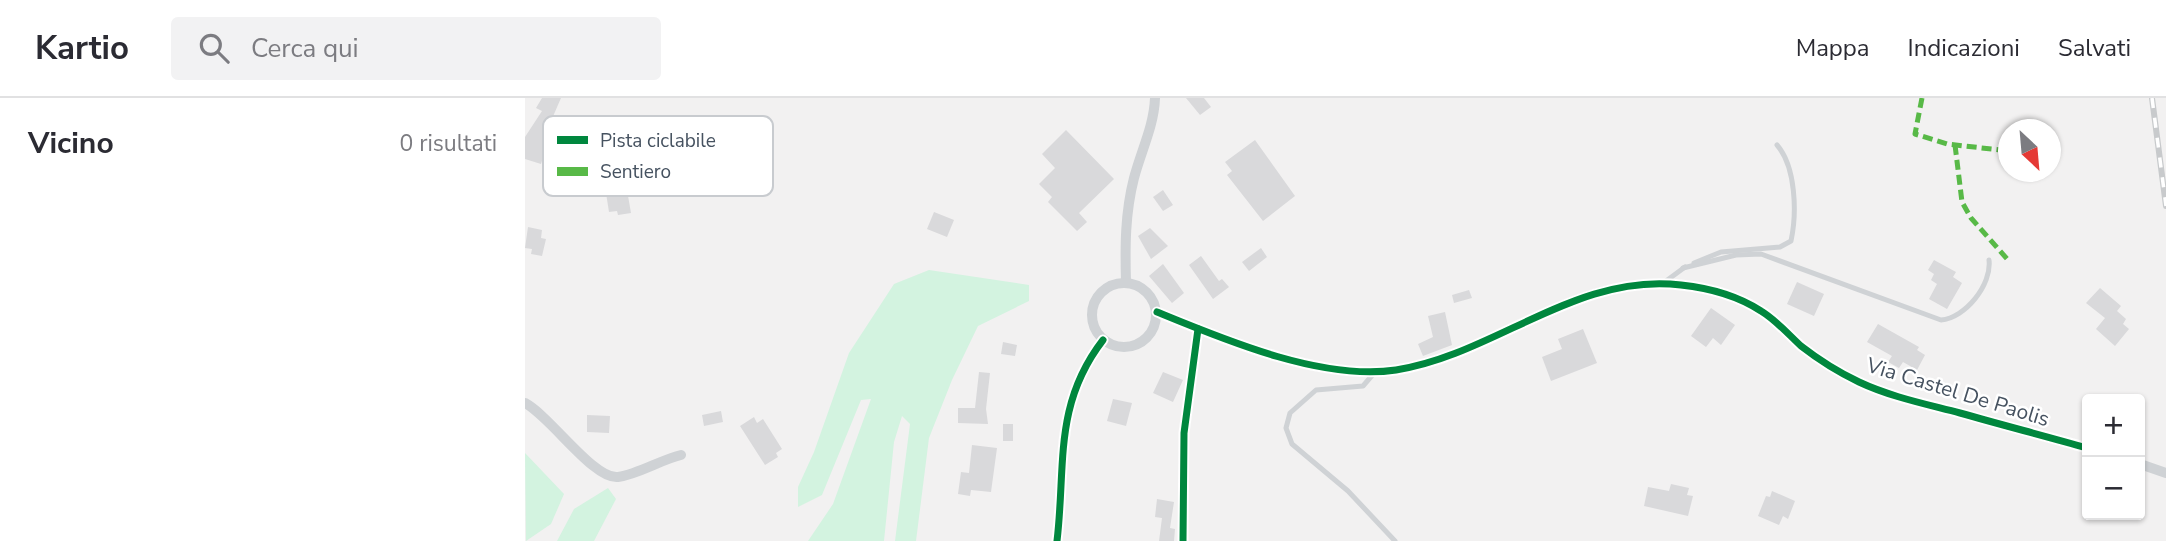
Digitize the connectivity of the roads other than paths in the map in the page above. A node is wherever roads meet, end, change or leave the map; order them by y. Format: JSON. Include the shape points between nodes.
{"nodes":[{"id":1,"x":1156,"y":98,"type":"edge"},
{"id":2,"x":1777,"y":145,"type":"dead end"},
{"id":3,"x":1989,"y":260,"type":"dead end"},
{"id":4,"x":1683,"y":268,"type":"junction"},
{"id":5,"x":1126,"y":282,"type":"junction"},
{"id":6,"x":1662,"y":284,"type":"junction"},
{"id":7,"x":1157,"y":312,"type":"junction"},
{"id":8,"x":1198,"y":329,"type":"junction"},
{"id":9,"x":1103,"y":340,"type":"junction"},
{"id":10,"x":1375,"y":372,"type":"junction"},
{"id":11,"x":525,"y":403,"type":"edge"},
{"id":12,"x":2082,"y":447,"type":"edge"},
{"id":13,"x":681,"y":455,"type":"dead end"},
{"id":14,"x":2145,"y":466,"type":"edge"},
{"id":15,"x":2166,"y":472,"type":"edge"},
{"id":16,"x":1057,"y":541,"type":"edge"},
{"id":17,"x":1183,"y":541,"type":"edge"},
{"id":18,"x":1395,"y":541,"type":"edge"}],
"edges":[{"from":1,"to":5,"type":"street","via":[[1128,205]]},
{"from":2,"to":4,"type":"lane","via":[[1791,171],[1791,241],[1780,247],[1721,252]]},
{"from":3,"to":4,"type":"lane","via":[[1987,279],[1980,290],[1959,315],[1941,320],[1761,254]]},
{"from":4,"to":6,"type":"lane"},
{"from":5,"to":7,"type":"street","via":[[1143,288]]},
{"from":5,"to":9,"type":"street","via":[[1107,287],[1094,303],[1093,323]]},
{"from":6,"to":10,"type":"street","name":"Via Castel De Paolis","via":[[1632,286],[1577,301],[1437,360]]},
{"from":6,"to":12,"type":"street","name":"Via Castel De Paolis","via":[[1714,292],[1755,307],[1820,360],[1884,392]]},
{"from":7,"to":8,"type":"street","name":"Via Castel De Paolis"},
{"from":7,"to":9,"type":"street","via":[[1152,333],[1134,346]]},
{"from":8,"to":10,"type":"street","name":"Via Castel De Paolis","via":[[1307,363]]},
{"from":8,"to":17,"type":"street","via":[[1184,433]]},
{"from":9,"to":16,"type":"street","via":[[1080,374],[1067,410]]},
{"from":10,"to":18,"type":"lane","via":[[1363,386],[1316,390],[1290,413],[1286,428],[1292,444],[1348,491]]},
{"from":11,"to":13,"type":"street","via":[[605,475],[625,475]]},
{"from":14,"to":15,"type":"street"}]}
